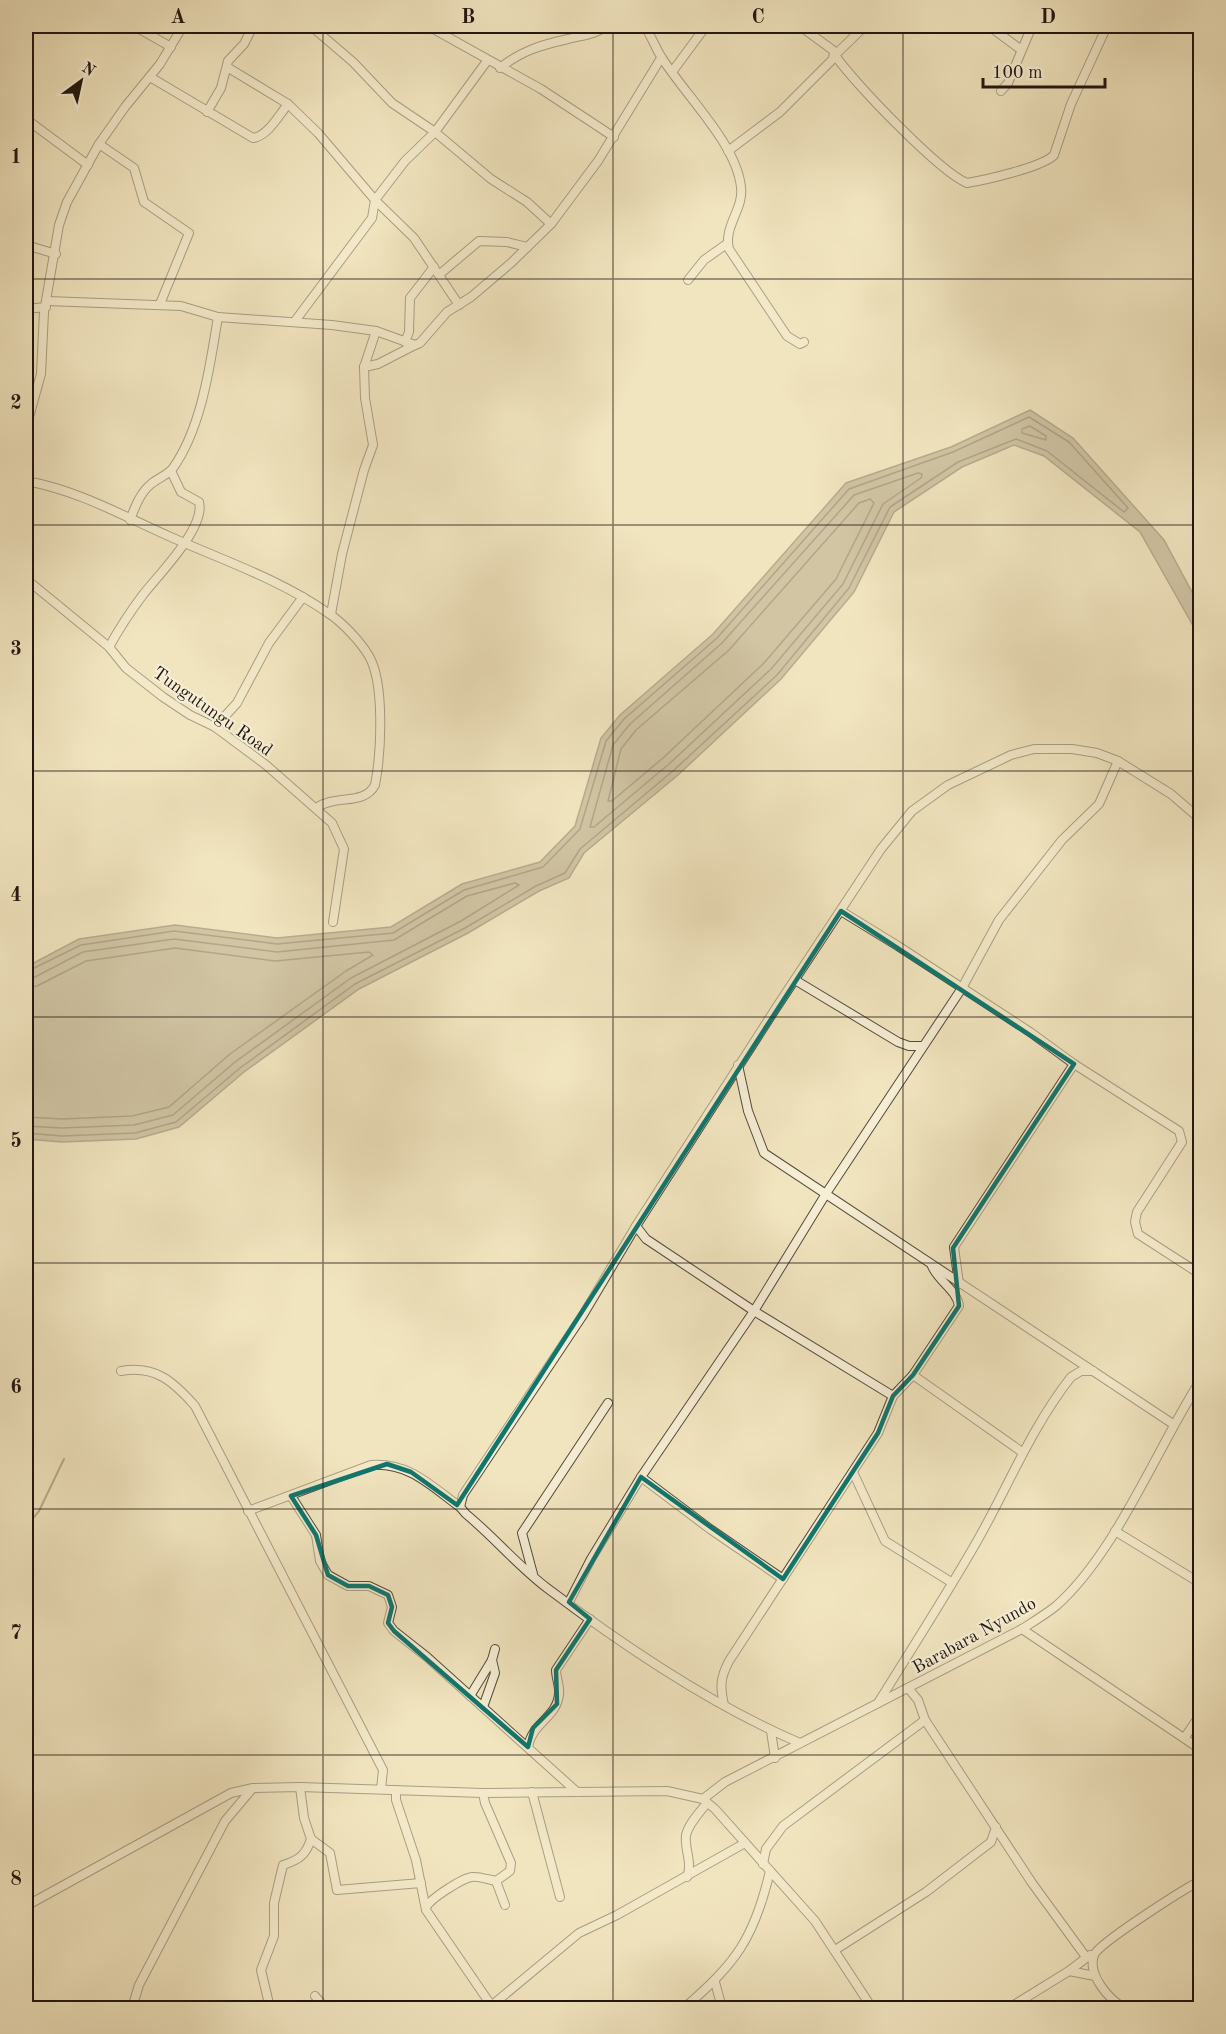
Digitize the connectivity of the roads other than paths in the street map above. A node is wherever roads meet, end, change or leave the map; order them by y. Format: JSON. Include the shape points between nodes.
{"nodes":[{"id":1,"x":134,"y":26,"type":"edge"},
{"id":2,"x":183,"y":26,"type":"edge"},
{"id":3,"x":254,"y":26,"type":"edge"},
{"id":4,"x":311,"y":26,"type":"edge"},
{"id":5,"x":428,"y":26,"type":"edge"},
{"id":6,"x":607,"y":26,"type":"edge"},
{"id":7,"x":644,"y":26,"type":"edge"},
{"id":8,"x":706,"y":26,"type":"edge"},
{"id":9,"x":800,"y":26,"type":"edge"},
{"id":10,"x":865,"y":26,"type":"edge"},
{"id":11,"x":989,"y":26,"type":"edge"},
{"id":12,"x":1032,"y":26,"type":"edge"},
{"id":13,"x":1107,"y":26,"type":"edge"},
{"id":14,"x":171,"y":47,"type":"junction"},
{"id":15,"x":1020,"y":50,"type":"junction"},
{"id":16,"x":835,"y":55,"type":"junction"},
{"id":17,"x":661,"y":58,"type":"junction"},
{"id":18,"x":487,"y":61,"type":"junction"},
{"id":19,"x":227,"y":68,"type":"junction"},
{"id":20,"x":500,"y":68,"type":"junction"},
{"id":21,"x":672,"y":72,"type":"junction"},
{"id":22,"x":150,"y":77,"type":"junction"},
{"id":23,"x":1001,"y":91,"type":"dead end"},
{"id":24,"x":288,"y":104,"type":"junction"},
{"id":25,"x":207,"y":112,"type":"junction"},
{"id":26,"x":26,"y":119,"type":"edge"},
{"id":27,"x":435,"y":132,"type":"junction"},
{"id":28,"x":614,"y":137,"type":"junction"},
{"id":29,"x":99,"y":144,"type":"junction"},
{"id":30,"x":728,"y":151,"type":"junction"},
{"id":31,"x":88,"y":165,"type":"junction"},
{"id":32,"x":375,"y":200,"type":"junction"},
{"id":33,"x":550,"y":224,"type":"junction"},
{"id":34,"x":728,"y":243,"type":"junction"},
{"id":35,"x":26,"y":245,"type":"edge"},
{"id":36,"x":527,"y":247,"type":"junction"},
{"id":37,"x":56,"y":254,"type":"junction"},
{"id":38,"x":434,"y":267,"type":"junction"},
{"id":39,"x":440,"y":274,"type":"junction"},
{"id":40,"x":688,"y":280,"type":"dead end"},
{"id":41,"x":46,"y":304,"type":"junction"},
{"id":42,"x":160,"y":304,"type":"junction"},
{"id":43,"x":459,"y":305,"type":"junction"},
{"id":44,"x":26,"y":309,"type":"edge"},
{"id":45,"x":218,"y":317,"type":"junction"},
{"id":46,"x":295,"y":321,"type":"junction"},
{"id":47,"x":376,"y":331,"type":"junction"},
{"id":48,"x":405,"y":342,"type":"junction"},
{"id":49,"x":804,"y":342,"type":"dead end"},
{"id":50,"x":415,"y":345,"type":"junction"},
{"id":51,"x":364,"y":368,"type":"junction"},
{"id":52,"x":26,"y":428,"type":"edge"},
{"id":53,"x":171,"y":471,"type":"junction"},
{"id":54,"x":26,"y":481,"type":"edge"},
{"id":55,"x":130,"y":520,"type":"junction"},
{"id":56,"x":184,"y":543,"type":"junction"},
{"id":57,"x":26,"y":579,"type":"edge"},
{"id":58,"x":303,"y":597,"type":"junction"},
{"id":59,"x":331,"y":614,"type":"junction"},
{"id":60,"x":109,"y":646,"type":"junction"},
{"id":61,"x":215,"y":727,"type":"junction"},
{"id":62,"x":1118,"y":762,"type":"junction"},
{"id":63,"x":316,"y":808,"type":"junction"},
{"id":64,"x":1200,"y":819,"type":"edge"},
{"id":65,"x":841,"y":911,"type":"junction"},
{"id":66,"x":333,"y":922,"type":"dead end"},
{"id":67,"x":795,"y":980,"type":"junction"},
{"id":68,"x":962,"y":988,"type":"junction"},
{"id":69,"x":922,"y":1046,"type":"junction"},
{"id":70,"x":1074,"y":1064,"type":"junction"},
{"id":71,"x":738,"y":1065,"type":"junction"},
{"id":72,"x":827,"y":1192,"type":"junction"},
{"id":73,"x":636,"y":1226,"type":"junction"},
{"id":74,"x":932,"y":1266,"type":"junction"},
{"id":75,"x":1200,"y":1274,"type":"edge"},
{"id":76,"x":959,"y":1284,"type":"junction"},
{"id":77,"x":754,"y":1311,"type":"junction"},
{"id":78,"x":121,"y":1371,"type":"dead end"},
{"id":79,"x":1094,"y":1371,"type":"junction"},
{"id":80,"x":913,"y":1376,"type":"junction"},
{"id":81,"x":1200,"y":1382,"type":"edge"},
{"id":82,"x":892,"y":1396,"type":"junction"},
{"id":83,"x":608,"y":1403,"type":"dead end"},
{"id":84,"x":1173,"y":1424,"type":"junction"},
{"id":85,"x":1022,"y":1452,"type":"junction"},
{"id":86,"x":853,"y":1472,"type":"junction"},
{"id":87,"x":641,"y":1477,"type":"junction"},
{"id":88,"x":291,"y":1496,"type":"junction"},
{"id":89,"x":460,"y":1507,"type":"junction"},
{"id":90,"x":248,"y":1511,"type":"junction"},
{"id":91,"x":1115,"y":1532,"type":"junction"},
{"id":92,"x":533,"y":1575,"type":"junction"},
{"id":93,"x":783,"y":1579,"type":"junction"},
{"id":94,"x":951,"y":1582,"type":"junction"},
{"id":95,"x":1200,"y":1583,"type":"edge"},
{"id":96,"x":569,"y":1602,"type":"junction"},
{"id":97,"x":590,"y":1619,"type":"junction"},
{"id":98,"x":1022,"y":1629,"type":"junction"},
{"id":99,"x":495,"y":1649,"type":"dead end"},
{"id":100,"x":492,"y":1660,"type":"junction"},
{"id":101,"x":908,"y":1688,"type":"junction"},
{"id":102,"x":470,"y":1696,"type":"junction"},
{"id":103,"x":878,"y":1703,"type":"junction"},
{"id":104,"x":724,"y":1705,"type":"junction"},
{"id":105,"x":483,"y":1707,"type":"junction"},
{"id":106,"x":1200,"y":1715,"type":"edge"},
{"id":107,"x":925,"y":1720,"type":"junction"},
{"id":108,"x":771,"y":1731,"type":"junction"},
{"id":109,"x":1185,"y":1737,"type":"junction"},
{"id":110,"x":800,"y":1743,"type":"junction"},
{"id":111,"x":528,"y":1747,"type":"junction"},
{"id":112,"x":1200,"y":1749,"type":"edge"},
{"id":113,"x":775,"y":1758,"type":"junction"},
{"id":114,"x":300,"y":1787,"type":"junction"},
{"id":115,"x":253,"y":1788,"type":"junction"},
{"id":116,"x":381,"y":1789,"type":"junction"},
{"id":117,"x":396,"y":1790,"type":"junction"},
{"id":118,"x":532,"y":1792,"type":"junction"},
{"id":119,"x":577,"y":1792,"type":"junction"},
{"id":120,"x":483,"y":1793,"type":"junction"},
{"id":121,"x":705,"y":1801,"type":"junction"},
{"id":122,"x":996,"y":1827,"type":"junction"},
{"id":123,"x":311,"y":1839,"type":"junction"},
{"id":124,"x":1006,"y":1841,"type":"junction"},
{"id":125,"x":991,"y":1842,"type":"junction"},
{"id":126,"x":745,"y":1843,"type":"junction"},
{"id":127,"x":764,"y":1864,"type":"junction"},
{"id":128,"x":770,"y":1871,"type":"junction"},
{"id":129,"x":687,"y":1877,"type":"junction"},
{"id":130,"x":496,"y":1881,"type":"junction"},
{"id":131,"x":1200,"y":1881,"type":"edge"},
{"id":132,"x":421,"y":1883,"type":"junction"},
{"id":133,"x":560,"y":1897,"type":"dead end"},
{"id":134,"x":505,"y":1905,"type":"dead end"},
{"id":135,"x":26,"y":1906,"type":"edge"},
{"id":136,"x":426,"y":1910,"type":"junction"},
{"id":137,"x":1097,"y":1949,"type":"junction"},
{"id":138,"x":835,"y":1950,"type":"junction"},
{"id":139,"x":1086,"y":1957,"type":"junction"},
{"id":140,"x":1069,"y":1971,"type":"junction"},
{"id":141,"x":1095,"y":1976,"type":"junction"},
{"id":142,"x":715,"y":1982,"type":"junction"},
{"id":143,"x":315,"y":1996,"type":"dead end"},
{"id":144,"x":132,"y":2007,"type":"edge"},
{"id":145,"x":492,"y":2007,"type":"edge"},
{"id":146,"x":96,"y":2008,"type":"edge"},
{"id":147,"x":270,"y":2008,"type":"edge"},
{"id":148,"x":325,"y":2008,"type":"edge"},
{"id":149,"x":684,"y":2008,"type":"edge"},
{"id":150,"x":722,"y":2008,"type":"edge"},
{"id":151,"x":872,"y":2008,"type":"edge"},
{"id":152,"x":1008,"y":2008,"type":"edge"},
{"id":153,"x":1124,"y":2008,"type":"edge"}],
"edges":[{"from":1,"to":14,"type":"street"},
{"from":2,"to":14,"type":"street"},
{"from":3,"to":19,"type":"street"},
{"from":4,"to":27,"type":"street","via":[[392,103]]},
{"from":5,"to":18,"type":"street"},
{"from":6,"to":20,"type":"street","via":[[585,36],[516,54]]},
{"from":7,"to":17,"type":"street"},
{"from":8,"to":21,"type":"street"},
{"from":9,"to":16,"type":"street"},
{"from":10,"to":16,"type":"street"},
{"from":11,"to":15,"type":"street"},
{"from":12,"to":15,"type":"street"},
{"from":13,"to":16,"type":"street","via":[[1071,104],[1054,155],[968,183],[903,129],[861,88]]},
{"from":14,"to":22,"type":"street"},
{"from":15,"to":23,"type":"street"},
{"from":16,"to":30,"type":"street","via":[[780,112]]},
{"from":17,"to":21,"type":"street"},
{"from":17,"to":28,"type":"street"},
{"from":18,"to":20,"type":"street"},
{"from":18,"to":27,"type":"street"},
{"from":19,"to":24,"type":"street"},
{"from":19,"to":25,"type":"street"},
{"from":20,"to":28,"type":"street","via":[[541,89]]},
{"from":21,"to":30,"type":"street"},
{"from":22,"to":25,"type":"street"},
{"from":22,"to":29,"type":"street"},
{"from":24,"to":25,"type":"street","via":[[260,137],[245,134]]},
{"from":24,"to":32,"type":"street","via":[[326,141]]},
{"from":26,"to":31,"type":"street"},
{"from":27,"to":32,"type":"street","via":[[405,161]]},
{"from":27,"to":33,"type":"street","via":[[491,179],[527,201]]},
{"from":28,"to":33,"type":"street"},
{"from":29,"to":31,"type":"street"},
{"from":29,"to":42,"type":"street","via":[[134,168],[144,202],[189,233]]},
{"from":30,"to":34,"type":"street","via":[[741,187]]},
{"from":31,"to":37,"type":"street","via":[[67,202],[59,225]]},
{"from":32,"to":38,"type":"street","via":[[414,238]]},
{"from":32,"to":46,"type":"street","via":[[372,218]]},
{"from":33,"to":36,"type":"street"},
{"from":34,"to":40,"type":"street","via":[[704,260]]},
{"from":34,"to":49,"type":"street","via":[[737,264],[778,325],[795,342]]},
{"from":35,"to":37,"type":"street"},
{"from":36,"to":39,"type":"street","via":[[479,241]]},
{"from":36,"to":43,"type":"street"},
{"from":37,"to":41,"type":"street"},
{"from":38,"to":39,"type":"street"},
{"from":38,"to":48,"type":"street","via":[[410,298]]},
{"from":39,"to":43,"type":"street"},
{"from":41,"to":42,"type":"street"},
{"from":41,"to":44,"type":"street"},
{"from":41,"to":52,"type":"street","via":[[41,374]]},
{"from":42,"to":45,"type":"street"},
{"from":43,"to":50,"type":"street"},
{"from":45,"to":46,"type":"street"},
{"from":45,"to":53,"type":"street","via":[[205,393]]},
{"from":46,"to":47,"type":"street"},
{"from":47,"to":48,"type":"street"},
{"from":47,"to":51,"type":"street"},
{"from":48,"to":50,"type":"street"},
{"from":50,"to":51,"type":"street"},
{"from":51,"to":59,"type":"street","via":[[373,445],[342,554]]},
{"from":53,"to":55,"type":"street","via":[[142,494]]},
{"from":53,"to":56,"type":"street","via":[[181,492],[200,505]]},
{"from":54,"to":55,"type":"street","via":[[67,491]]},
{"from":55,"to":56,"type":"street"},
{"from":56,"to":58,"type":"street"},
{"from":56,"to":60,"type":"street","via":[[137,602]]},
{"from":57,"to":60,"type":"street","name":"Tungutungu Road"},
{"from":58,"to":59,"type":"street"},
{"from":58,"to":61,"type":"street","via":[[269,643],[237,703]]},
{"from":59,"to":63,"type":"street","via":[[372,664],[380,750],[372,792],[362,797],[330,800]]},
{"from":60,"to":61,"type":"street","name":"Tungutungu Road","via":[[126,668],[163,697]]},
{"from":61,"to":63,"type":"street","name":"Tungutungu Road"},
{"from":62,"to":64,"type":"street","via":[[1171,794]]},
{"from":62,"to":65,"type":"street","via":[[1072,749],[1034,749],[1011,754],[948,785],[903,820]]},
{"from":62,"to":68,"type":"street","via":[[1099,804],[1062,840],[999,920]]},
{"from":63,"to":66,"type":"street","name":"Tungutungu Road","via":[[332,823],[344,849]]},
{"from":65,"to":67,"type":"street"},
{"from":65,"to":68,"type":"street"},
{"from":67,"to":69,"type":"street","via":[[898,1042]]},
{"from":67,"to":71,"type":"street"},
{"from":68,"to":69,"type":"street"},
{"from":68,"to":70,"type":"street"},
{"from":69,"to":72,"type":"street"},
{"from":70,"to":75,"type":"street","via":[[1182,1135],[1177,1151],[1137,1212],[1135,1222],[1138,1234]]},
{"from":70,"to":76,"type":"street","via":[[954,1247]]},
{"from":71,"to":72,"type":"street","via":[[748,1111],[765,1153]]},
{"from":71,"to":73,"type":"street"},
{"from":72,"to":74,"type":"street"},
{"from":72,"to":77,"type":"street"},
{"from":73,"to":77,"type":"street","via":[[646,1239]]},
{"from":73,"to":89,"type":"street","via":[[583,1315],[477,1472]]},
{"from":74,"to":76,"type":"street"},
{"from":74,"to":80,"type":"street","via":[[959,1306]]},
{"from":76,"to":79,"type":"street"},
{"from":77,"to":82,"type":"street"},
{"from":77,"to":87,"type":"street"},
{"from":78,"to":90,"type":"street","via":[[134,1368],[175,1383],[204,1421]]},
{"from":79,"to":84,"type":"street"},
{"from":79,"to":85,"type":"street","via":[[1081,1371],[1071,1377]]},
{"from":80,"to":82,"type":"street"},
{"from":80,"to":85,"type":"street"},
{"from":81,"to":84,"type":"street","name":"Barabara Nyundo"},
{"from":82,"to":86,"type":"street","via":[[878,1432]]},
{"from":83,"to":92,"type":"street","via":[[522,1533]]},
{"from":84,"to":91,"type":"street","name":"Barabara Nyundo"},
{"from":85,"to":94,"type":"street","via":[[1017,1468]]},
{"from":86,"to":93,"type":"street"},
{"from":86,"to":94,"type":"street","via":[[885,1541]]},
{"from":87,"to":93,"type":"street"},
{"from":87,"to":96,"type":"street"},
{"from":88,"to":89,"type":"street","via":[[371,1465],[387,1464],[411,1472]]},
{"from":88,"to":90,"type":"street"},
{"from":88,"to":102,"type":"street","via":[[316,1535],[320,1561],[328,1575],[348,1586],[369,1586],[388,1595],[392,1607],[388,1623],[394,1631]]},
{"from":89,"to":92,"type":"street"},
{"from":90,"to":116,"type":"street","via":[[383,1770]]},
{"from":91,"to":95,"type":"street"},
{"from":91,"to":98,"type":"street","name":"Barabara Nyundo","via":[[1056,1606]]},
{"from":92,"to":96,"type":"street"},
{"from":93,"to":104,"type":"street","via":[[721,1676]]},
{"from":94,"to":103,"type":"street"},
{"from":96,"to":97,"type":"street"},
{"from":97,"to":104,"type":"street"},
{"from":97,"to":111,"type":"street","via":[[556,1670],[560,1691],[557,1704],[533,1728]]},
{"from":98,"to":101,"type":"street","name":"Barabara Nyundo"},
{"from":98,"to":109,"type":"street"},
{"from":99,"to":100,"type":"street"},
{"from":100,"to":102,"type":"street"},
{"from":100,"to":105,"type":"street","via":[[495,1673]]},
{"from":101,"to":103,"type":"street","name":"Barabara Nyundo"},
{"from":101,"to":107,"type":"street","via":[[918,1700]]},
{"from":102,"to":105,"type":"street"},
{"from":103,"to":110,"type":"street","name":"Barabara Nyundo"},
{"from":104,"to":108,"type":"street"},
{"from":105,"to":111,"type":"street"},
{"from":106,"to":109,"type":"street"},
{"from":107,"to":122,"type":"street"},
{"from":107,"to":127,"type":"street","via":[[783,1826],[766,1849]]},
{"from":108,"to":110,"type":"street"},
{"from":108,"to":113,"type":"street"},
{"from":109,"to":112,"type":"street"},
{"from":110,"to":113,"type":"street","name":"Barabara Nyundo"},
{"from":111,"to":119,"type":"street"},
{"from":113,"to":121,"type":"street","name":"Barabara Nyundo","via":[[725,1782]]},
{"from":114,"to":115,"type":"street"},
{"from":114,"to":116,"type":"street"},
{"from":114,"to":123,"type":"street"},
{"from":115,"to":135,"type":"street","via":[[231,1794]]},
{"from":115,"to":144,"type":"street","via":[[225,1821],[139,1985]]},
{"from":116,"to":117,"type":"street"},
{"from":117,"to":120,"type":"street"},
{"from":117,"to":132,"type":"street"},
{"from":118,"to":119,"type":"street"},
{"from":118,"to":120,"type":"street"},
{"from":118,"to":133,"type":"street"},
{"from":119,"to":121,"type":"street","via":[[667,1791]]},
{"from":120,"to":130,"type":"street","via":[[511,1863],[510,1871]]},
{"from":121,"to":126,"type":"street"},
{"from":121,"to":129,"type":"street","name":"Barabara Nyundo","via":[[686,1835],[690,1870]]},
{"from":122,"to":124,"type":"street"},
{"from":122,"to":125,"type":"street"},
{"from":123,"to":132,"type":"street","via":[[330,1853],[337,1890]]},
{"from":123,"to":147,"type":"street","via":[[299,1860],[283,1865],[280,1870],[274,1936],[261,1970]]},
{"from":124,"to":125,"type":"street"},
{"from":124,"to":139,"type":"street"},
{"from":125,"to":138,"type":"street","via":[[926,1892]]},
{"from":126,"to":127,"type":"street"},
{"from":126,"to":129,"type":"street"},
{"from":127,"to":128,"type":"street"},
{"from":128,"to":138,"type":"street"},
{"from":128,"to":142,"type":"street","via":[[747,1940]]},
{"from":129,"to":145,"type":"street","via":[[579,1933]]},
{"from":130,"to":134,"type":"street"},
{"from":130,"to":136,"type":"street","via":[[473,1876],[429,1901]]},
{"from":131,"to":137,"type":"street"},
{"from":132,"to":136,"type":"street"},
{"from":136,"to":145,"type":"street"},
{"from":137,"to":139,"type":"street"},
{"from":137,"to":141,"type":"street","via":[[1093,1957]]},
{"from":138,"to":151,"type":"street"},
{"from":139,"to":140,"type":"street"},
{"from":140,"to":141,"type":"street"},
{"from":140,"to":152,"type":"street"},
{"from":141,"to":153,"type":"street"},
{"from":142,"to":149,"type":"street"},
{"from":142,"to":150,"type":"street"},
{"from":143,"to":148,"type":"street"},
{"from":144,"to":146,"type":"street"}]}
